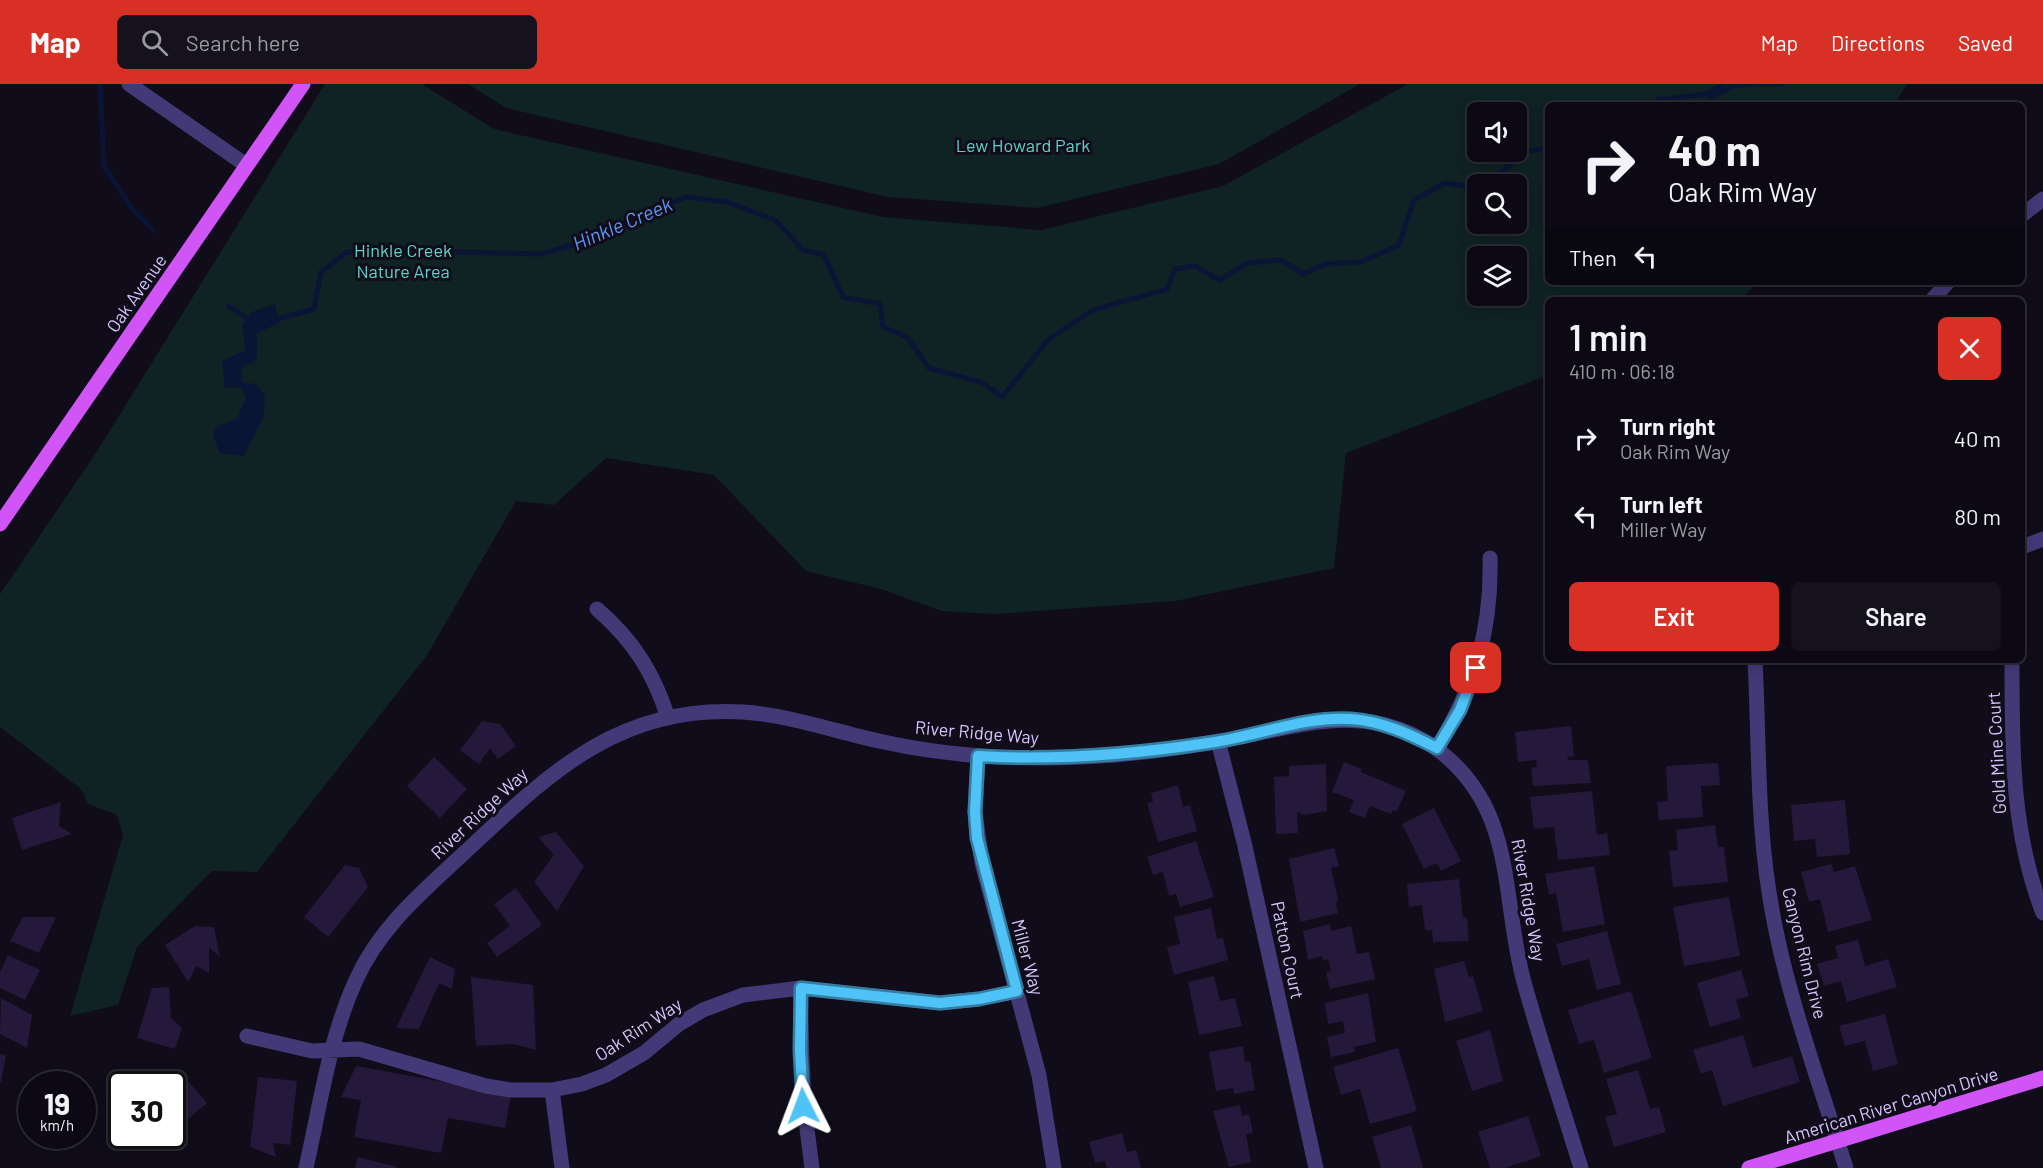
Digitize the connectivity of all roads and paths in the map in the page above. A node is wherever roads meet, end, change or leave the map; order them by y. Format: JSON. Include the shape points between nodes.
{"nodes":[{"id":1,"x":129,"y":84,"type":"edge"},
{"id":2,"x":303,"y":84,"type":"edge"},
{"id":3,"x":246,"y":165,"type":"junction"},
{"id":4,"x":2043,"y":199,"type":"edge"},
{"id":5,"x":2025,"y":213,"type":"edge"},
{"id":6,"x":1945,"y":285,"type":"edge"},
{"id":7,"x":1935,"y":297,"type":"edge"},
{"id":8,"x":0,"y":524,"type":"edge"},
{"id":9,"x":2043,"y":539,"type":"edge"},
{"id":10,"x":2025,"y":546,"type":"edge"},
{"id":11,"x":1490,"y":558,"type":"dead end"},
{"id":12,"x":597,"y":609,"type":"dead end"},
{"id":13,"x":1755,"y":663,"type":"edge"},
{"id":14,"x":2012,"y":663,"type":"edge"},
{"id":15,"x":668,"y":718,"type":"junction"},
{"id":16,"x":1218,"y":741,"type":"junction"},
{"id":17,"x":1437,"y":748,"type":"junction"},
{"id":18,"x":978,"y":756,"type":"junction"},
{"id":19,"x":2043,"y":913,"type":"edge"},
{"id":20,"x":801,"y":988,"type":"junction"},
{"id":21,"x":1017,"y":991,"type":"junction"},
{"id":22,"x":247,"y":1036,"type":"dead end"},
{"id":23,"x":332,"y":1050,"type":"junction"},
{"id":24,"x":2043,"y":1078,"type":"edge"},
{"id":25,"x":552,"y":1090,"type":"junction"},
{"id":26,"x":1838,"y":1143,"type":"junction"},
{"id":27,"x":306,"y":1168,"type":"edge"},
{"id":28,"x":562,"y":1168,"type":"edge"},
{"id":29,"x":812,"y":1168,"type":"edge"},
{"id":30,"x":1054,"y":1168,"type":"edge"},
{"id":31,"x":1316,"y":1168,"type":"edge"},
{"id":32,"x":1581,"y":1168,"type":"edge"},
{"id":33,"x":1749,"y":1168,"type":"edge"},
{"id":34,"x":1846,"y":1168,"type":"edge"}],
"edges":[{"from":1,"to":3,"type":"street"},
{"from":2,"to":3,"type":"main road","name":"Oak Avenue"},
{"from":3,"to":8,"type":"main road","name":"Oak Avenue"},
{"from":4,"to":5,"type":"street"},
{"from":6,"to":7,"type":"street"},
{"from":9,"to":10,"type":"street"},
{"from":11,"to":17,"type":"street","via":[[1487,623],[1481,653],[1460,710]]},
{"from":12,"to":15,"type":"street","via":[[628,638],[648,666]]},
{"from":13,"to":26,"type":"street","name":"Canyon Rim Drive","via":[[1769,891],[1790,986]]},
{"from":14,"to":19,"type":"street","name":"Gold Mine Court","via":[[2015,798],[2022,844]]},
{"from":15,"to":18,"type":"street","name":"River Ridge Way","via":[[708,713],[769,715],[879,741]]},
{"from":15,"to":23,"type":"street","name":"River Ridge Way","via":[[612,737],[559,767],[409,904],[372,951],[357,978]]},
{"from":16,"to":17,"type":"street","name":"River Ridge Way","via":[[1349,718],[1392,727]]},
{"from":16,"to":18,"type":"street","name":"River Ridge Way","via":[[1082,757]]},
{"from":16,"to":31,"type":"street","name":"Patton Court"},
{"from":17,"to":32,"type":"street","name":"River Ridge Way","via":[[1468,779],[1495,825],[1522,978]]},
{"from":18,"to":21,"type":"street","name":"Miller Way","via":[[977,838]]},
{"from":20,"to":21,"type":"street","name":"Oak Rim Way","via":[[940,1003]]},
{"from":20,"to":25,"type":"street","name":"Oak Rim Way","via":[[744,995],[716,1004],[679,1024],[618,1069],[582,1084]]},
{"from":20,"to":29,"type":"street","via":[[800,1062]]},
{"from":21,"to":30,"type":"street","name":"Miller Way","via":[[1039,1075]]},
{"from":22,"to":23,"type":"street","name":"Oak Rim Way","via":[[312,1051]]},
{"from":23,"to":25,"type":"street","name":"Oak Rim Way","via":[[359,1049],[486,1086]]},
{"from":23,"to":27,"type":"street","name":"River Ridge Way"},
{"from":24,"to":26,"type":"main road","name":"American River Canyon Drive"},
{"from":25,"to":28,"type":"street"},
{"from":26,"to":33,"type":"main road","name":"American River Canyon Drive"},
{"from":26,"to":34,"type":"street","name":"Canyon Rim Drive"}]}
